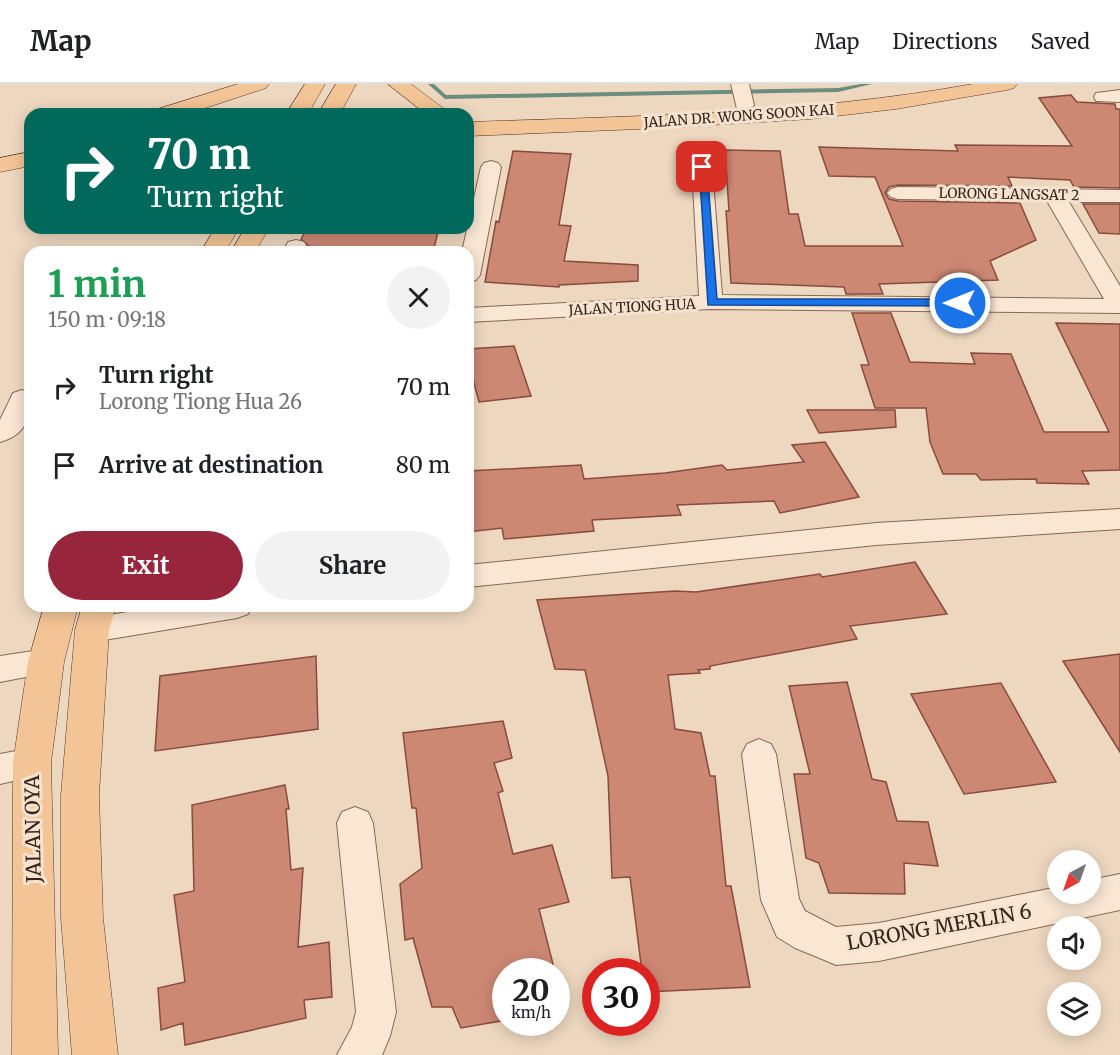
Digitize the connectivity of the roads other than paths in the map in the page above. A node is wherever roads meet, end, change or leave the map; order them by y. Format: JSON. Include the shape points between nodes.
{"nodes":[{"id":1,"x":260,"y":84,"type":"edge"},
{"id":2,"x":315,"y":84,"type":"edge"},
{"id":3,"x":346,"y":84,"type":"edge"},
{"id":4,"x":398,"y":84,"type":"edge"},
{"id":5,"x":930,"y":84,"type":"edge"},
{"id":6,"x":1007,"y":84,"type":"edge"},
{"id":7,"x":742,"y":92,"type":"edge"},
{"id":8,"x":185,"y":108,"type":"edge"},
{"id":9,"x":301,"y":108,"type":"edge"},
{"id":10,"x":332,"y":108,"type":"edge"},
{"id":11,"x":432,"y":108,"type":"edge"},
{"id":12,"x":474,"y":117,"type":"edge"},
{"id":13,"x":474,"y":129,"type":"edge"},
{"id":14,"x":24,"y":147,"type":"edge"},
{"id":15,"x":0,"y":150,"type":"edge"},
{"id":16,"x":24,"y":160,"type":"edge"},
{"id":17,"x":0,"y":165,"type":"edge"},
{"id":18,"x":491,"y":167,"type":"dead end"},
{"id":19,"x":702,"y":167,"type":"dead end"},
{"id":20,"x":898,"y":193,"type":"dead end"},
{"id":21,"x":1054,"y":195,"type":"junction"},
{"id":22,"x":1120,"y":196,"type":"edge"},
{"id":23,"x":474,"y":247,"type":"edge"},
{"id":24,"x":711,"y":302,"type":"junction"},
{"id":25,"x":1120,"y":305,"type":"edge"},
{"id":26,"x":474,"y":315,"type":"edge"},
{"id":27,"x":18,"y":400,"type":"edge"},
{"id":28,"x":0,"y":433,"type":"edge"},
{"id":29,"x":1120,"y":519,"type":"edge"},
{"id":30,"x":474,"y":575,"type":"edge"},
{"id":31,"x":59,"y":612,"type":"edge"},
{"id":32,"x":166,"y":612,"type":"edge"},
{"id":33,"x":96,"y":618,"type":"edge"},
{"id":34,"x":46,"y":662,"type":"junction"},
{"id":35,"x":0,"y":669,"type":"edge"},
{"id":36,"x":759,"y":754,"type":"dead end"},
{"id":37,"x":16,"y":766,"type":"edge"},
{"id":38,"x":355,"y":824,"type":"dead end"},
{"id":39,"x":1120,"y":892,"type":"edge"},
{"id":40,"x":35,"y":1055,"type":"edge"},
{"id":41,"x":95,"y":1055,"type":"edge"},
{"id":42,"x":358,"y":1055,"type":"edge"}],
"edges":[{"from":1,"to":8,"type":"main road"},
{"from":2,"to":9,"type":"main road"},
{"from":3,"to":10,"type":"main road"},
{"from":4,"to":11,"type":"main road"},
{"from":5,"to":7,"type":"main road","name":"JALAN DR. WONG SOON KAI","via":[[837,99]]},
{"from":6,"to":13,"type":"main road","name":"JALAN DR. WONG SOON KAI","via":[[827,110],[687,121]]},
{"from":7,"to":12,"type":"main road","name":"JALAN DR. WONG SOON KAI","via":[[637,112]]},
{"from":14,"to":15,"type":"main road"},
{"from":16,"to":17,"type":"main road"},
{"from":18,"to":23,"type":"street"},
{"from":19,"to":24,"type":"street"},
{"from":20,"to":21,"type":"street","name":"LORONG LANGSAT 2"},
{"from":21,"to":22,"type":"street","name":"LORONG LANGSAT 2"},
{"from":21,"to":25,"type":"street"},
{"from":24,"to":25,"type":"street","name":"JALAN TIONG HUA"},
{"from":24,"to":26,"type":"street","name":"JALAN TIONG HUA"},
{"from":27,"to":28,"type":"street","via":[[13,422]]},
{"from":29,"to":30,"type":"street","via":[[876,534]]},
{"from":31,"to":34,"type":"main road","name":"JALAN OYA"},
{"from":32,"to":33,"type":"street"},
{"from":33,"to":41,"type":"main road","via":[[80,795],[82,918]]},
{"from":34,"to":35,"type":"street"},
{"from":34,"to":37,"type":"main road","name":"JALAN OYA"},
{"from":36,"to":39,"type":"street","name":"LORONG MERLIN 6","via":[[780,900],[791,924],[836,946],[879,942]]},
{"from":37,"to":40,"type":"main road","name":"JALAN OYA"},
{"from":38,"to":42,"type":"street","via":[[376,1012],[370,1036]]}]}
